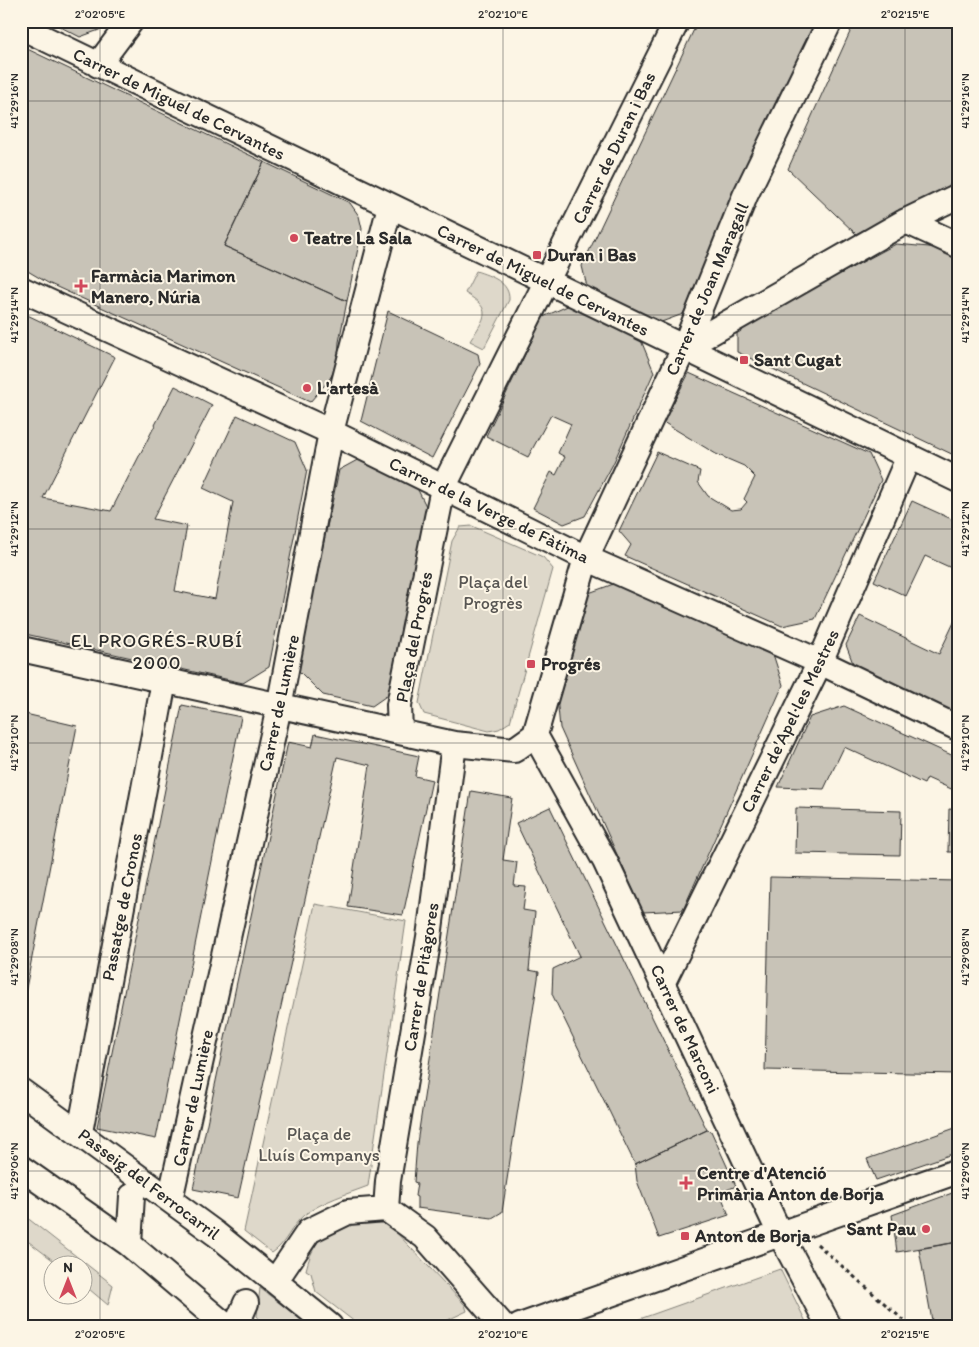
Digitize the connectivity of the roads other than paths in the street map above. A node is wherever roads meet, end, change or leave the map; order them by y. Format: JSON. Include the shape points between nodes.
{"nodes":[{"id":1,"x":130,"y":21,"type":"edge"},
{"id":2,"x":677,"y":21,"type":"edge"},
{"id":3,"x":830,"y":21,"type":"edge"},
{"id":4,"x":21,"y":27,"type":"edge"},
{"id":5,"x":98,"y":65,"type":"junction"},
{"id":6,"x":958,"y":196,"type":"edge"},
{"id":7,"x":390,"y":206,"type":"junction"},
{"id":8,"x":906,"y":221,"type":"junction"},
{"id":9,"x":958,"y":245,"type":"edge"},
{"id":10,"x":548,"y":283,"type":"junction"},
{"id":11,"x":21,"y":288,"type":"edge"},
{"id":12,"x":684,"y":348,"type":"junction"},
{"id":13,"x":331,"y":432,"type":"junction"},
{"id":14,"x":909,"y":456,"type":"junction"},
{"id":15,"x":958,"y":480,"type":"edge"},
{"id":16,"x":444,"y":488,"type":"junction"},
{"id":17,"x":586,"y":558,"type":"junction"},
{"id":18,"x":21,"y":649,"type":"edge"},
{"id":19,"x":820,"y":662,"type":"junction"},
{"id":20,"x":164,"y":681,"type":"junction"},
{"id":21,"x":279,"y":707,"type":"junction"},
{"id":22,"x":958,"y":728,"type":"edge"},
{"id":23,"x":400,"y":732,"type":"junction"},
{"id":24,"x":535,"y":735,"type":"junction"},
{"id":25,"x":454,"y":744,"type":"junction"},
{"id":26,"x":663,"y":982,"type":"junction"},
{"id":27,"x":21,"y":1091,"type":"edge"},
{"id":28,"x":80,"y":1132,"type":"junction"},
{"id":29,"x":21,"y":1168,"type":"edge"},
{"id":30,"x":958,"y":1171,"type":"edge"},
{"id":31,"x":132,"y":1196,"type":"dead end"},
{"id":32,"x":170,"y":1200,"type":"junction"},
{"id":33,"x":386,"y":1209,"type":"junction"},
{"id":34,"x":780,"y":1234,"type":"junction"},
{"id":35,"x":129,"y":1244,"type":"junction"},
{"id":36,"x":276,"y":1280,"type":"junction"},
{"id":37,"x":246,"y":1304,"type":"dead end"},
{"id":38,"x":226,"y":1326,"type":"edge"},
{"id":39,"x":236,"y":1326,"type":"edge"},
{"id":40,"x":330,"y":1326,"type":"edge"},
{"id":41,"x":503,"y":1326,"type":"edge"},
{"id":42,"x":520,"y":1326,"type":"edge"},
{"id":43,"x":828,"y":1326,"type":"edge"}],
"edges":[{"from":1,"to":5,"type":"street"},
{"from":2,"to":10,"type":"street","name":"Carrer de Duran i Bas"},
{"from":3,"to":12,"type":"street","name":"Carrer de Joan Maragall","via":[[745,196]]},
{"from":4,"to":5,"type":"street","name":"Carrer de Miguel de Cervantes"},
{"from":5,"to":7,"type":"street","name":"Carrer de Miguel de Cervantes"},
{"from":6,"to":8,"type":"street"},
{"from":7,"to":10,"type":"street","name":"Carrer de Miguel de Cervantes"},
{"from":7,"to":13,"type":"street","name":"Carrer de Lumière"},
{"from":8,"to":9,"type":"street"},
{"from":8,"to":12,"type":"street"},
{"from":10,"to":12,"type":"street","name":"Carrer de Miguel de Cervantes"},
{"from":10,"to":16,"type":"street","name":"Carrer de Duran i Bas"},
{"from":11,"to":13,"type":"street","name":"Carrer de la Verge de Fàtima"},
{"from":12,"to":14,"type":"street","name":"Carrer de Miguel de Cervantes"},
{"from":12,"to":17,"type":"street","name":"Carrer de Joan Maragall"},
{"from":13,"to":16,"type":"street","name":"Carrer de la Verge de Fàtima"},
{"from":13,"to":21,"type":"street","name":"Carrer de Lumière"},
{"from":14,"to":15,"type":"street","name":"Carrer de Miguel de Cervantes"},
{"from":14,"to":19,"type":"street","name":"Carrer de'Apel·les Mestres"},
{"from":16,"to":17,"type":"street","name":"Carrer de la Verge de Fàtima"},
{"from":16,"to":23,"type":"street","name":"Plaça del Progrés","via":[[399,705]]},
{"from":17,"to":19,"type":"street","name":"Carrer de la Verge de Fàtima"},
{"from":17,"to":24,"type":"street"},
{"from":18,"to":20,"type":"street"},
{"from":19,"to":22,"type":"street","name":"Carrer de la Verge de Fàtima"},
{"from":19,"to":26,"type":"street","name":"Carrer de'Apel·les Mestres"},
{"from":20,"to":21,"type":"street"},
{"from":20,"to":28,"type":"street","name":"Passatge de Cronos"},
{"from":21,"to":23,"type":"street"},
{"from":21,"to":32,"type":"street","name":"Carrer de Lumière"},
{"from":23,"to":25,"type":"street"},
{"from":24,"to":25,"type":"street","via":[[514,750]]},
{"from":24,"to":26,"type":"street","name":"Carrer de Marconi","via":[[605,862]]},
{"from":25,"to":33,"type":"street","name":"Carrer de Pitàgores","via":[[429,937]]},
{"from":26,"to":34,"type":"street","name":"Carrer de Marconi"},
{"from":27,"to":28,"type":"street","name":"Passeig del Ferrocarril"},
{"from":28,"to":32,"type":"street","name":"Passeig del Ferrocarril"},
{"from":29,"to":35,"type":"street"},
{"from":30,"to":34,"type":"street"},
{"from":31,"to":35,"type":"street"},
{"from":32,"to":36,"type":"street","name":"Passeig del Ferrocarril"},
{"from":33,"to":36,"type":"street","via":[[348,1212],[309,1231]]},
{"from":33,"to":41,"type":"street","via":[[425,1237]]},
{"from":34,"to":42,"type":"street"},
{"from":34,"to":43,"type":"street","name":"Carrer de Marconi"},
{"from":35,"to":38,"type":"street"},
{"from":36,"to":40,"type":"street","name":"Passeig del Ferrocarril"},
{"from":37,"to":39,"type":"street"}]}
